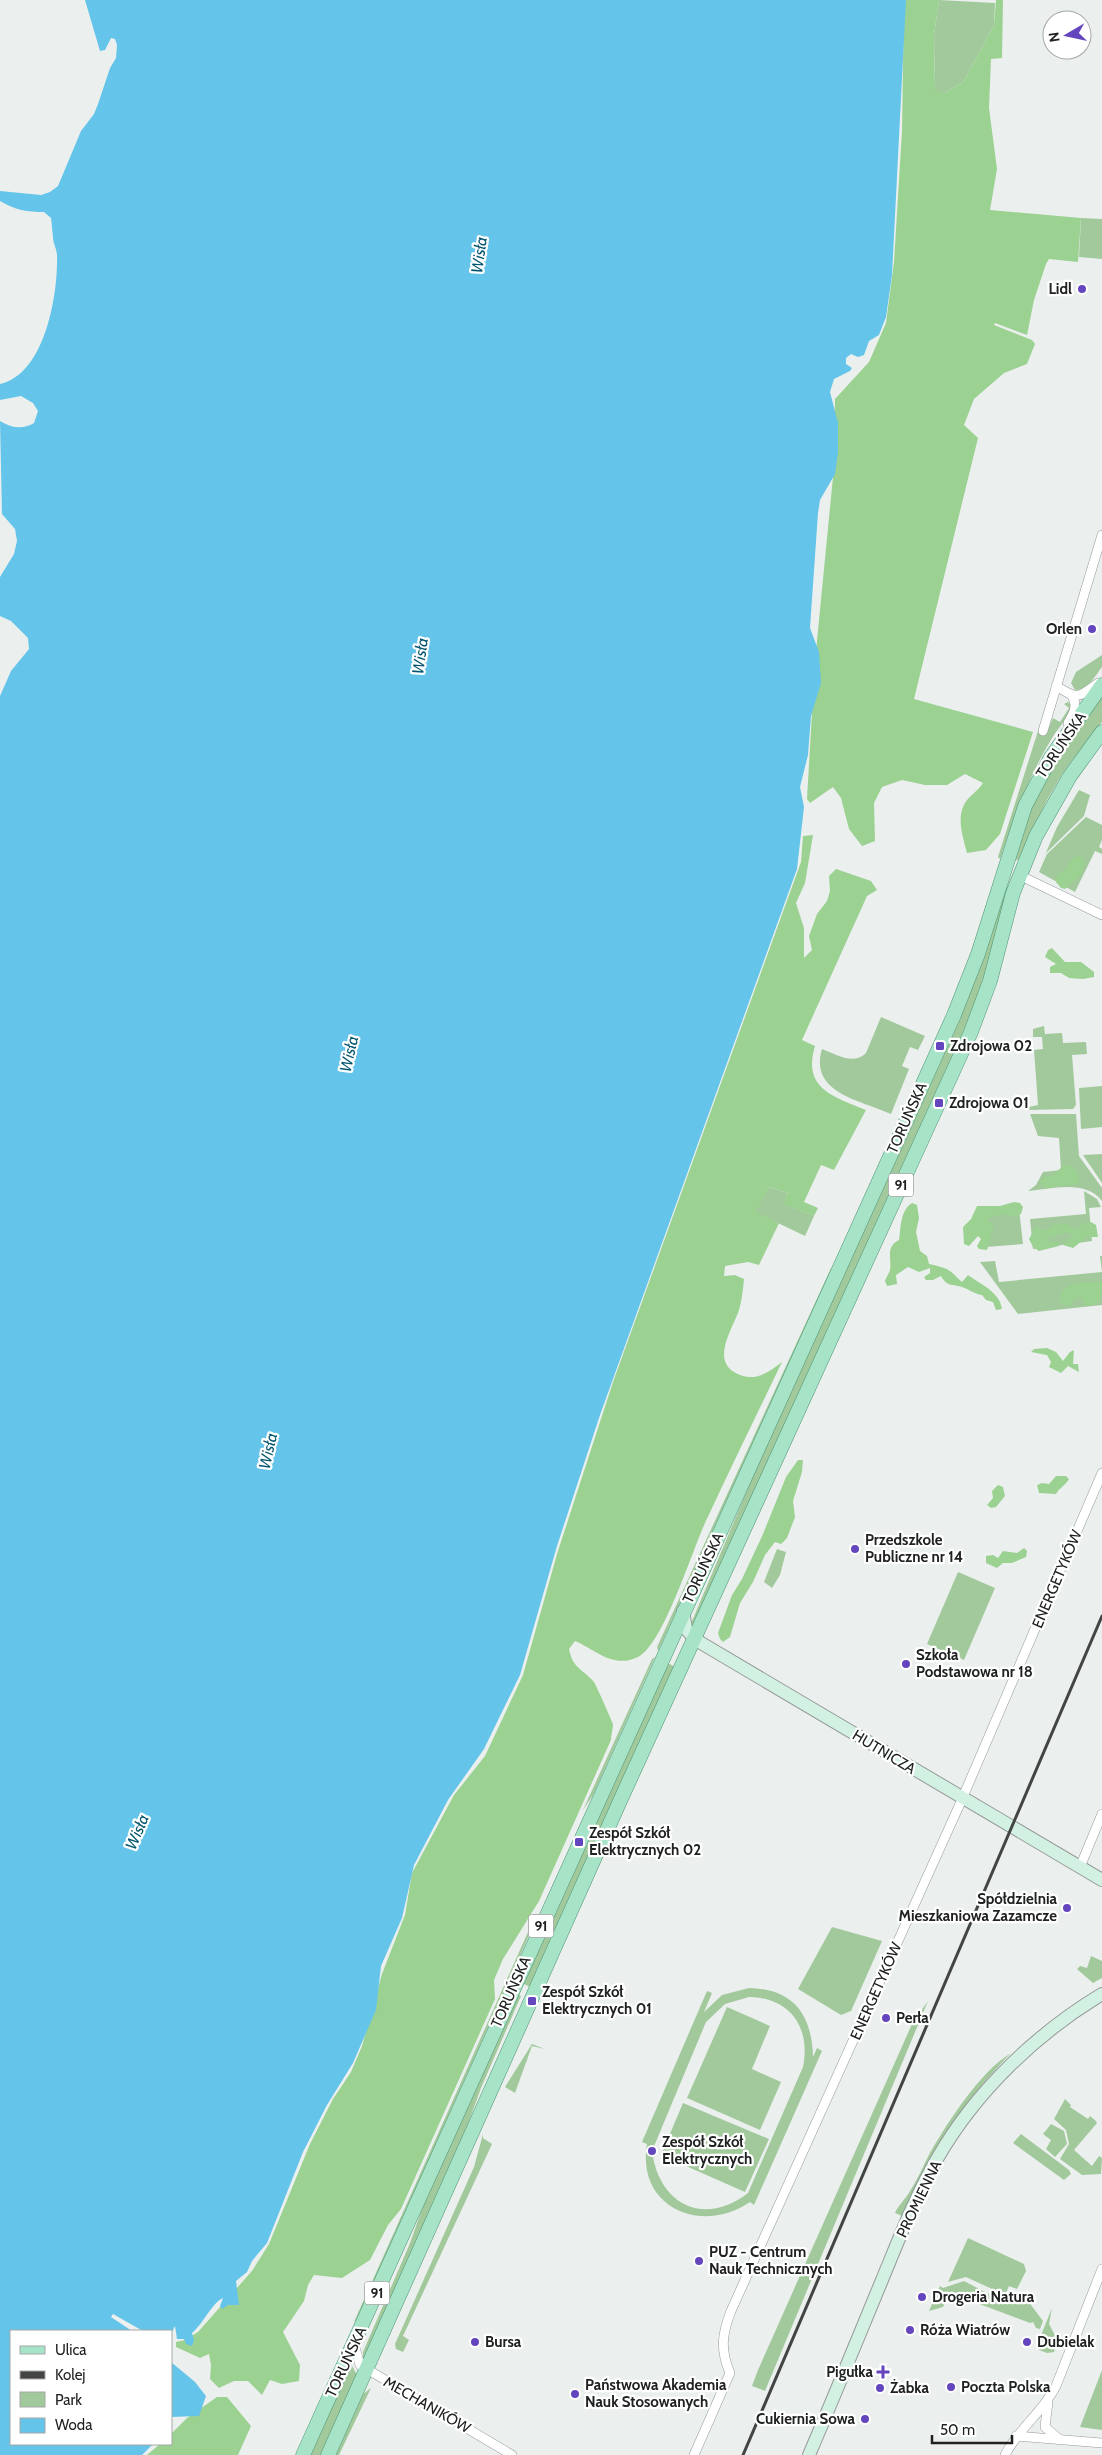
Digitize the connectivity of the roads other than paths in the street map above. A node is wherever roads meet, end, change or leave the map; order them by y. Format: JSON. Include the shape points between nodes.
{"nodes":[{"id":1,"x":1102,"y":535,"type":"edge"},
{"id":2,"x":1102,"y":681,"type":"edge"},
{"id":3,"x":1102,"y":685,"type":"edge"},
{"id":4,"x":1056,"y":686,"type":"junction"},
{"id":5,"x":1072,"y":696,"type":"junction"},
{"id":6,"x":1043,"y":731,"type":"dead end"},
{"id":7,"x":1102,"y":732,"type":"edge"},
{"id":8,"x":1060,"y":744,"type":"junction"},
{"id":9,"x":1019,"y":876,"type":"junction"},
{"id":10,"x":1102,"y":915,"type":"edge"},
{"id":11,"x":1102,"y":1473,"type":"edge"},
{"id":12,"x":683,"y":1611,"type":"junction"},
{"id":13,"x":696,"y":1640,"type":"junction"},
{"id":14,"x":962,"y":1799,"type":"junction"},
{"id":15,"x":1102,"y":1814,"type":"edge"},
{"id":16,"x":1080,"y":1867,"type":"junction"},
{"id":17,"x":1102,"y":1880,"type":"edge"},
{"id":18,"x":514,"y":1986,"type":"junction"},
{"id":19,"x":1102,"y":1994,"type":"edge"},
{"id":20,"x":534,"y":1995,"type":"junction"},
{"id":21,"x":1102,"y":2270,"type":"edge"},
{"id":22,"x":354,"y":2344,"type":"junction"},
{"id":23,"x":368,"y":2369,"type":"junction"},
{"id":24,"x":1048,"y":2402,"type":"junction"},
{"id":25,"x":1016,"y":2436,"type":"junction"},
{"id":26,"x":1062,"y":2441,"type":"junction"},
{"id":27,"x":1102,"y":2443,"type":"edge"},
{"id":28,"x":303,"y":2455,"type":"edge"},
{"id":29,"x":328,"y":2455,"type":"edge"},
{"id":30,"x":512,"y":2455,"type":"edge"},
{"id":31,"x":694,"y":2455,"type":"edge"},
{"id":32,"x":809,"y":2455,"type":"edge"},
{"id":33,"x":1004,"y":2455,"type":"edge"}],
"edges":[{"from":1,"to":4,"type":"street","name":"TORUŃSKA"},
{"from":2,"to":5,"type":"street","name":"TORUŃSKA","via":[[1084,695]]},
{"from":3,"to":8,"type":"main road","name":"TORUŃSKA","number":"91"},
{"from":4,"to":5,"type":"street","name":"TORUŃSKA"},
{"from":4,"to":6,"type":"street","name":"TORUŃSKA"},
{"from":5,"to":8,"type":"street","via":[[1075,710],[1064,728]]},
{"from":7,"to":9,"type":"main road","name":"TORUŃSKA","number":"91","via":[[1057,795]]},
{"from":8,"to":12,"type":"main road","name":"TORUŃSKA","number":"91","via":[[1036,782],[1019,819],[978,954],[954,1015]]},
{"from":9,"to":10,"type":"street"},
{"from":9,"to":13,"type":"main road","name":"TORUŃSKA","number":"91","via":[[990,981],[971,1032]]},
{"from":11,"to":14,"type":"street","name":"ENERGETYKÓW"},
{"from":12,"to":13,"type":"street","via":[[686,1629]]},
{"from":12,"to":18,"type":"main road","name":"TORUŃSKA","number":"91"},
{"from":13,"to":14,"type":"street","name":"HUTNICZA"},
{"from":13,"to":20,"type":"main road","name":"TORUŃSKA","number":"91"},
{"from":14,"to":16,"type":"street","name":"HUTNICZA"},
{"from":14,"to":31,"type":"street","name":"ENERGETYKÓW","via":[[731,2311],[722,2347],[730,2373]]},
{"from":15,"to":16,"type":"street"},
{"from":16,"to":17,"type":"street","name":"HUTNICZA"},
{"from":18,"to":20,"type":"main road"},
{"from":18,"to":22,"type":"main road","name":"TORUŃSKA","number":"91"},
{"from":19,"to":32,"type":"street","name":"PROMIENNA","via":[[1060,2022],[1016,2060],[978,2101],[942,2150],[915,2201]]},
{"from":20,"to":23,"type":"main road","name":"TORUŃSKA","number":"91"},
{"from":21,"to":24,"type":"street"},
{"from":22,"to":23,"type":"street","name":"MECHANIKÓW","via":[[357,2360]]},
{"from":22,"to":28,"type":"main road","name":"TORUŃSKA","number":"91"},
{"from":23,"to":29,"type":"main road","name":"TORUŃSKA","number":"91"},
{"from":23,"to":30,"type":"street","name":"MECHANIKÓW"},
{"from":24,"to":25,"type":"street"},
{"from":24,"to":26,"type":"street","via":[[1045,2427]]},
{"from":25,"to":26,"type":"street"},
{"from":25,"to":33,"type":"street"},
{"from":26,"to":27,"type":"street"}]}
